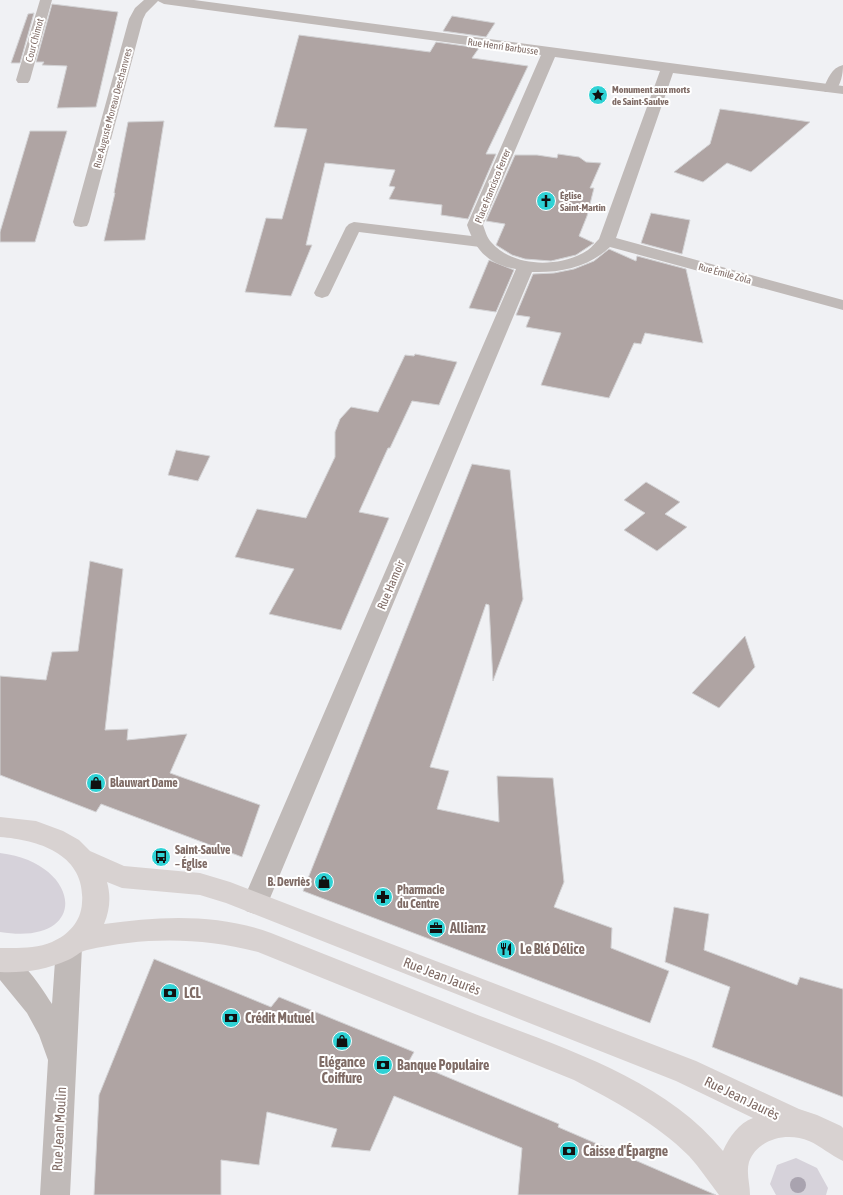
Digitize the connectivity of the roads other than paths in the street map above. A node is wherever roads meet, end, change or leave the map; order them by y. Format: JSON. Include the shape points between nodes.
{"nodes":[{"id":1,"x":46,"y":0,"type":"edge"},
{"id":2,"x":152,"y":0,"type":"edge"},
{"id":3,"x":164,"y":0,"type":"edge"},
{"id":4,"x":550,"y":52,"type":"junction"},
{"id":5,"x":668,"y":68,"type":"junction"},
{"id":6,"x":843,"y":69,"type":"edge"},
{"id":7,"x":23,"y":80,"type":"dead end"},
{"id":8,"x":836,"y":89,"type":"edge"},
{"id":9,"x":81,"y":222,"type":"dead end"},
{"id":10,"x":607,"y":241,"type":"junction"},
{"id":11,"x":480,"y":242,"type":"junction"},
{"id":12,"x":526,"y":267,"type":"junction"},
{"id":13,"x":322,"y":293,"type":"dead end"},
{"id":14,"x":843,"y":305,"type":"edge"},
{"id":15,"x":2,"y":826,"type":"edge"},
{"id":16,"x":82,"y":859,"type":"junction"},
{"id":17,"x":255,"y":903,"type":"junction"},
{"id":18,"x":73,"y":943,"type":"junction"},
{"id":19,"x":0,"y":961,"type":"edge"},
{"id":20,"x":63,"y":1063,"type":"junction"},
{"id":21,"x":794,"y":1122,"type":"junction"},
{"id":22,"x":838,"y":1140,"type":"edge"},
{"id":23,"x":735,"y":1192,"type":"edge"},
{"id":24,"x":55,"y":1195,"type":"edge"}],
"edges":[{"from":1,"to":7,"type":"lane","name":"Cour Chimot"},
{"from":2,"to":9,"type":"street","name":"Rue Auguste Moreau Deschanvres","via":[[140,11],[136,20]]},
{"from":3,"to":4,"type":"street","name":"Rue Henri Barbusse"},
{"from":4,"to":5,"type":"street","name":"Rue Henri Barbusse"},
{"from":4,"to":11,"type":"street","name":"Place Francisco Ferrer","via":[[475,225]]},
{"from":5,"to":8,"type":"street","name":"Rue Henri Barbusse"},
{"from":5,"to":10,"type":"street","name":"Place Francisco Ferrer"},
{"from":6,"to":8,"type":"lane","via":[[836,74]]},
{"from":10,"to":12,"type":"street","name":"Place Francisco Ferrer","via":[[599,251],[581,260],[553,267]]},
{"from":10,"to":14,"type":"street","name":"Rue Émile Zola"},
{"from":11,"to":12,"type":"street","name":"Place Francisco Ferrer","via":[[496,255]]},
{"from":11,"to":13,"type":"lane","via":[[354,227]]},
{"from":12,"to":17,"type":"street","name":"Rue Hamoir"},
{"from":15,"to":16,"type":"main road","name":"Rue Jean Jaurès","via":[[48,835],[68,846]]},
{"from":16,"to":17,"type":"main road","name":"Rue Jean Jaurès","via":[[122,876],[200,884],[230,892]]},
{"from":16,"to":18,"type":"main road","name":"Rue Jean Jaurès","via":[[92,874],[97,898],[94,916],[89,926]]},
{"from":17,"to":21,"type":"main road","name":"Rue Jean Jaurès","via":[[686,1071]]},
{"from":18,"to":19,"type":"main road","name":"Rue Jean Jaurès","via":[[59,952],[35,959]]},
{"from":18,"to":20,"type":"street","name":"Rue Jean Moulin"},
{"from":18,"to":23,"type":"main road","name":"Rue Jean Jaurès","via":[[120,932],[166,929],[221,931],[261,941],[576,1067],[616,1087],[686,1135],[709,1157]]},
{"from":19,"to":20,"type":"street","name":"Rue Jean Moulin","via":[[21,982],[48,1023]]},
{"from":20,"to":24,"type":"street","name":"Rue Jean Moulin"},
{"from":21,"to":22,"type":"main road","via":[[811,1126]]},
{"from":21,"to":23,"type":"main road","via":[[769,1125],[755,1132],[744,1143],[734,1164]]}]}
